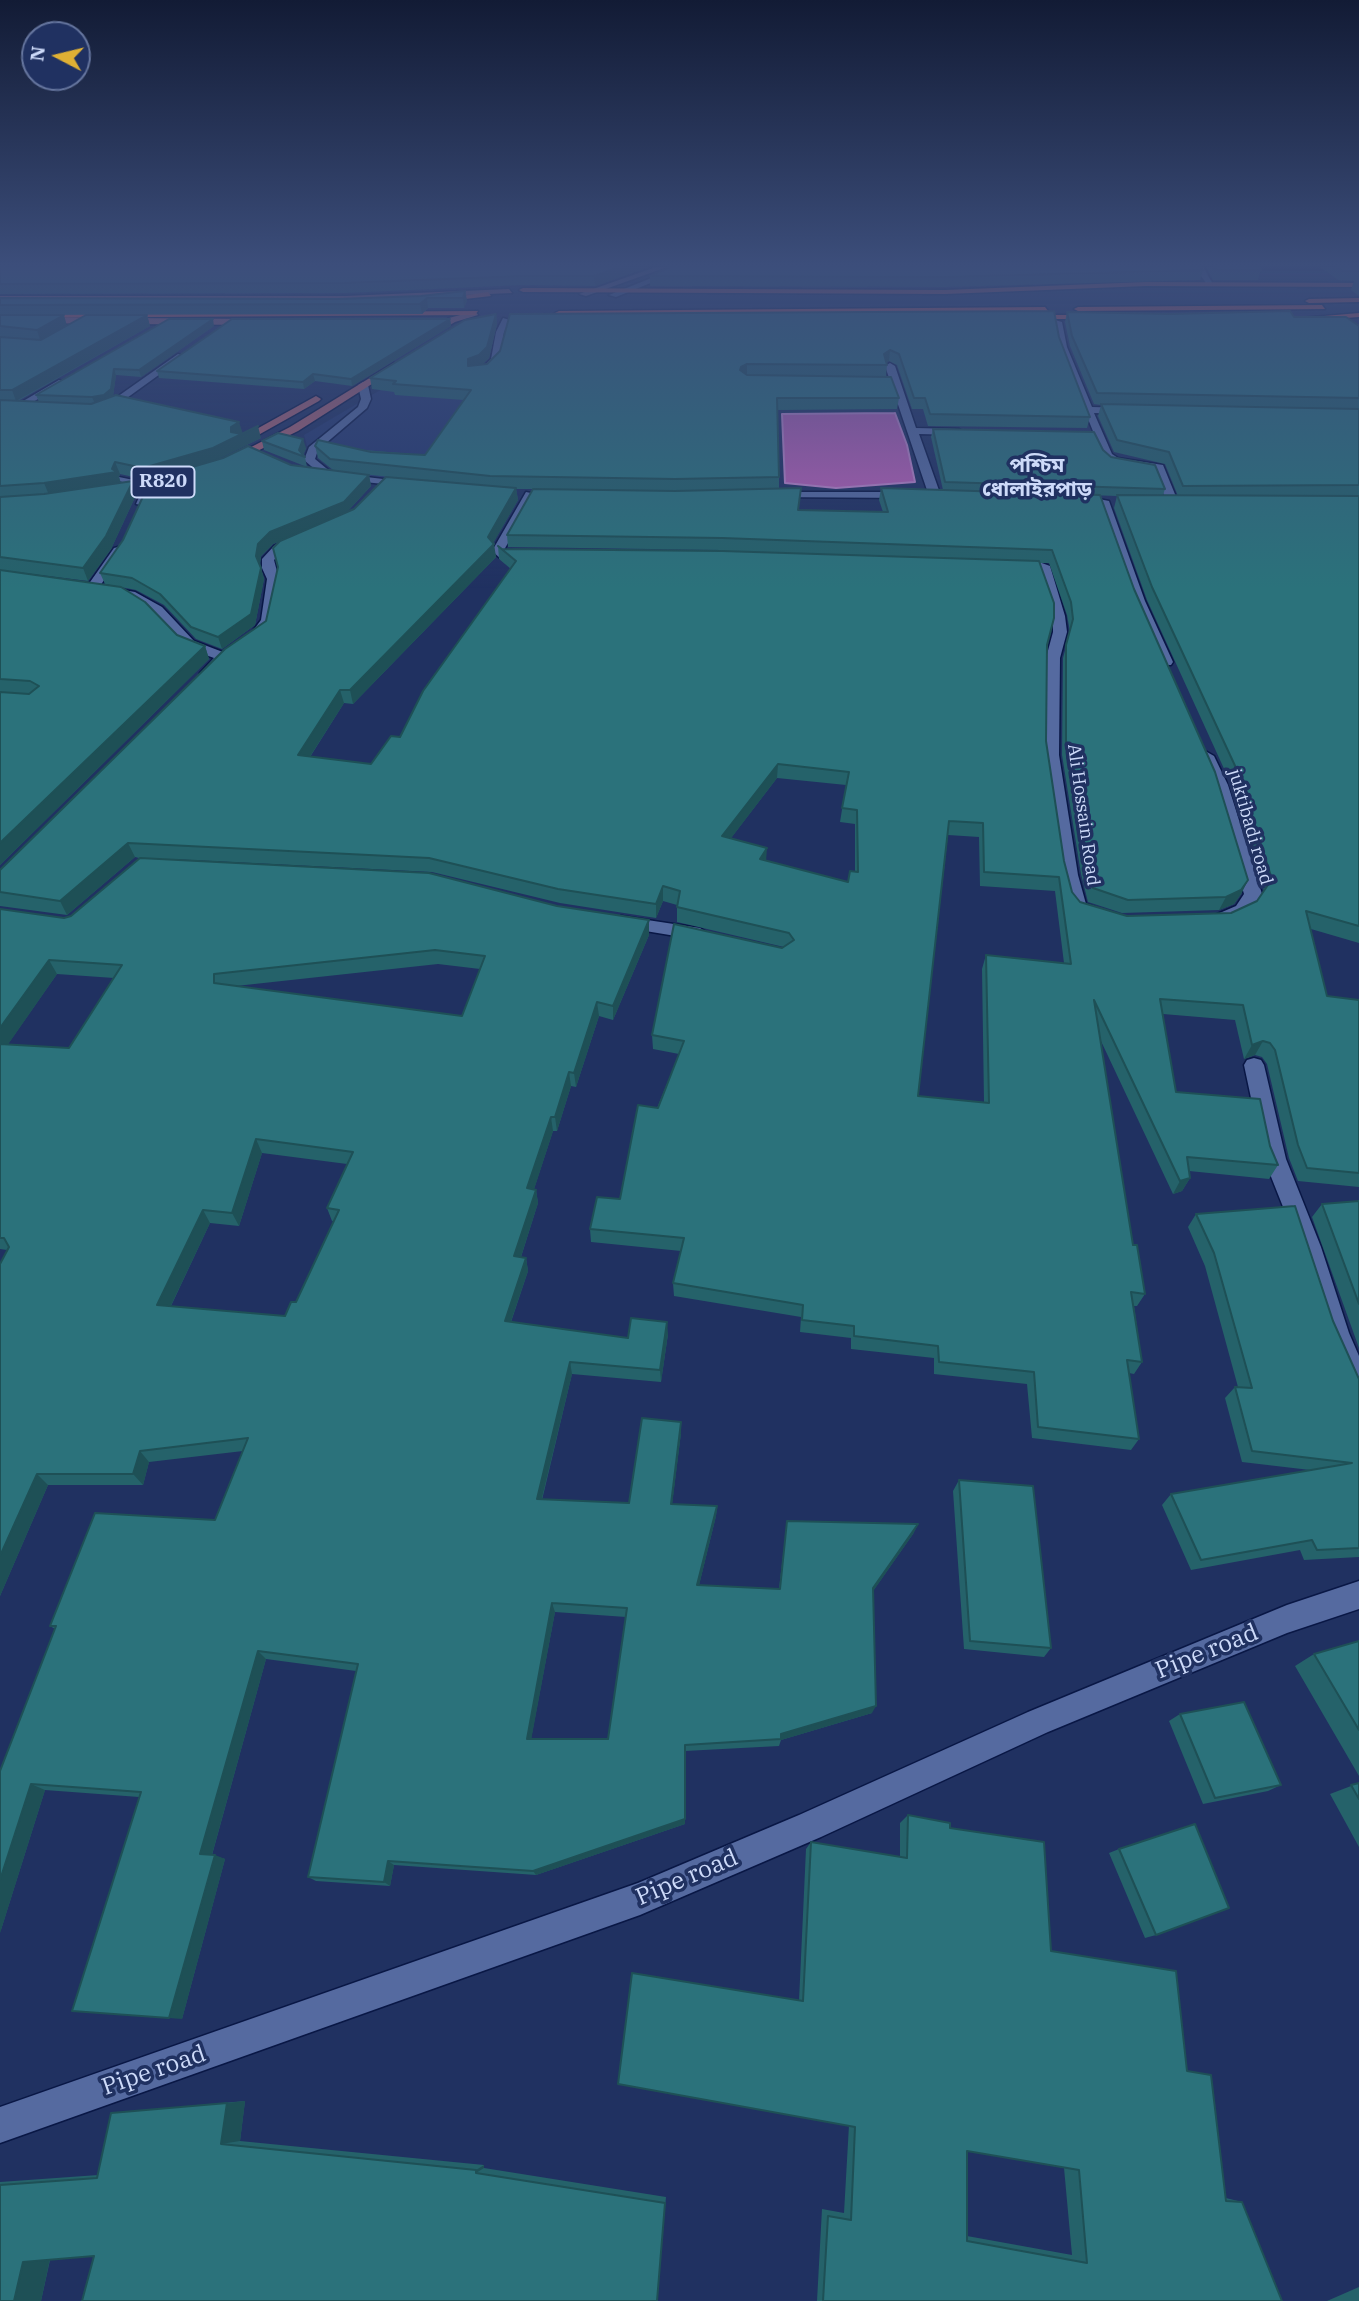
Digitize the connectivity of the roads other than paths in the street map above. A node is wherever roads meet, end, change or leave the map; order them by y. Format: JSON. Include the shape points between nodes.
{"nodes":[{"id":1,"x":73,"y":374,"type":"edge"},
{"id":2,"x":155,"y":374,"type":"edge"},
{"id":3,"x":376,"y":374,"type":"edge"},
{"id":4,"x":893,"y":374,"type":"edge"},
{"id":5,"x":1074,"y":374,"type":"edge"},
{"id":6,"x":345,"y":382,"type":"edge"},
{"id":7,"x":883,"y":382,"type":"edge"},
{"id":8,"x":896,"y":382,"type":"junction"},
{"id":9,"x":363,"y":385,"type":"junction"},
{"id":10,"x":324,"y":394,"type":"dead end"},
{"id":11,"x":43,"y":408,"type":"edge"},
{"id":12,"x":95,"y":410,"type":"edge"},
{"id":13,"x":1088,"y":410,"type":"junction"},
{"id":14,"x":1135,"y":411,"type":"edge"},
{"id":15,"x":915,"y":431,"type":"junction"},
{"id":16,"x":967,"y":432,"type":"edge"},
{"id":17,"x":1085,"y":433,"type":"edge"},
{"id":18,"x":1098,"y":434,"type":"junction"},
{"id":19,"x":230,"y":446,"type":"edge"},
{"id":20,"x":220,"y":464,"type":"edge"},
{"id":21,"x":308,"y":472,"type":"edge"},
{"id":22,"x":329,"y":476,"type":"junction"},
{"id":23,"x":123,"y":479,"type":"junction"},
{"id":24,"x":149,"y":486,"type":"junction"},
{"id":25,"x":421,"y":486,"type":"edge"},
{"id":26,"x":529,"y":494,"type":"edge"},
{"id":27,"x":758,"y":495,"type":"edge"},
{"id":28,"x":935,"y":496,"type":"junction"},
{"id":29,"x":950,"y":497,"type":"edge"},
{"id":30,"x":1102,"y":501,"type":"edge"},
{"id":31,"x":1173,"y":504,"type":"edge"},
{"id":32,"x":135,"y":520,"type":"edge"},
{"id":33,"x":316,"y":532,"type":"edge"},
{"id":34,"x":124,"y":540,"type":"edge"},
{"id":35,"x":542,"y":555,"type":"edge"},
{"id":36,"x":1000,"y":565,"type":"edge"},
{"id":37,"x":233,"y":650,"type":"junction"},
{"id":38,"x":1171,"y":675,"type":"edge"},
{"id":39,"x":194,"y":686,"type":"edge"},
{"id":40,"x":1198,"y":736,"type":"edge"},
{"id":41,"x":598,"y":918,"type":"edge"},
{"id":42,"x":1108,"y":918,"type":"edge"},
{"id":43,"x":1217,"y":920,"type":"edge"},
{"id":44,"x":715,"y":938,"type":"edge"},
{"id":45,"x":1254,"y":1065,"type":"edge"},
{"id":46,"x":1359,"y":1383,"type":"edge"},
{"id":47,"x":1359,"y":1595,"type":"edge"},
{"id":48,"x":0,"y":2125,"type":"edge"}],
"edges":[{"from":1,"to":11,"type":"street","via":[[13,406]]},
{"from":2,"to":12,"type":"street","via":[[110,406]]},
{"from":3,"to":9,"type":"main road","number":"R820"},
{"from":4,"to":8,"type":"street"},
{"from":5,"to":13,"type":"street"},
{"from":6,"to":9,"type":"main road"},
{"from":7,"to":8,"type":"street"},
{"from":8,"to":15,"type":"street"},
{"from":9,"to":20,"type":"main road","number":"R820","via":[[256,453]]},
{"from":9,"to":22,"type":"street","via":[[366,399],[362,408],[313,449],[309,460]]},
{"from":10,"to":19,"type":"main road"},
{"from":13,"to":14,"type":"street"},
{"from":13,"to":18,"type":"street"},
{"from":15,"to":16,"type":"street"},
{"from":15,"to":28,"type":"street"},
{"from":17,"to":18,"type":"street"},
{"from":18,"to":31,"type":"street","via":[[1111,460],[1159,467]]},
{"from":21,"to":22,"type":"street"},
{"from":22,"to":25,"type":"street","via":[[380,487]]},
{"from":23,"to":24,"type":"street"},
{"from":23,"to":24,"type":"main road","number":"R820","via":[[97,488]]},
{"from":23,"to":24,"type":"main road","number":"R820","via":[[185,471]]},
{"from":24,"to":32,"type":"street"},
{"from":26,"to":35,"type":"street","via":[[498,551]]},
{"from":27,"to":28,"type":"street"},
{"from":28,"to":29,"type":"street"},
{"from":30,"to":38,"type":"street"},
{"from":33,"to":37,"type":"street","via":[[278,549],[268,559],[273,579],[267,620],[263,629]]},
{"from":34,"to":37,"type":"street","via":[[85,587],[131,595],[157,610],[189,645]]},
{"from":36,"to":42,"type":"street","name":"Ali Hossain Road","via":[[1046,569],[1059,616],[1053,658],[1052,755],[1070,875],[1082,910]]},
{"from":37,"to":39,"type":"street"},
{"from":40,"to":43,"type":"street","name":"juktibadi road","via":[[1220,785],[1253,894],[1242,910]]},
{"from":41,"to":44,"type":"street"},
{"from":45,"to":46,"type":"street","via":[[1275,1159]]},
{"from":47,"to":48,"type":"street","name":"Pipe road","via":[[1287,1619],[1038,1721],[640,1899]]}]}
